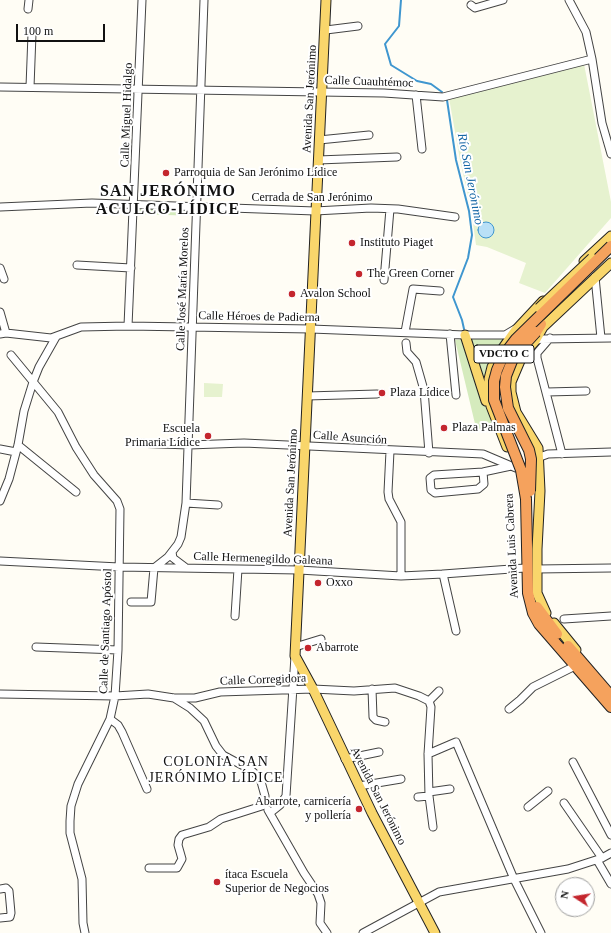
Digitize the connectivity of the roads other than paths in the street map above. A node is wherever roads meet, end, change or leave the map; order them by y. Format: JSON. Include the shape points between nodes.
{"nodes":[{"id":1,"x":29,"y":0,"type":"edge"},
{"id":2,"x":142,"y":0,"type":"edge"},
{"id":3,"x":204,"y":0,"type":"edge"},
{"id":4,"x":326,"y":0,"type":"edge"},
{"id":5,"x":503,"y":0,"type":"edge"},
{"id":6,"x":569,"y":0,"type":"edge"},
{"id":7,"x":471,"y":5,"type":"dead end"},
{"id":8,"x":28,"y":9,"type":"dead end"},
{"id":9,"x":358,"y":26,"type":"dead end"},
{"id":10,"x":326,"y":30,"type":"junction"},
{"id":11,"x":32,"y":34,"type":"dead end"},
{"id":12,"x":592,"y":59,"type":"junction"},
{"id":13,"x":0,"y":87,"type":"edge"},
{"id":14,"x":30,"y":88,"type":"junction"},
{"id":15,"x":139,"y":90,"type":"junction"},
{"id":16,"x":200,"y":90,"type":"junction"},
{"id":17,"x":321,"y":92,"type":"junction"},
{"id":18,"x":416,"y":95,"type":"junction"},
{"id":19,"x":369,"y":135,"type":"dead end"},
{"id":20,"x":319,"y":140,"type":"junction"},
{"id":21,"x":422,"y":149,"type":"dead end"},
{"id":22,"x":611,"y":154,"type":"edge"},
{"id":23,"x":397,"y":157,"type":"dead end"},
{"id":24,"x":318,"y":160,"type":"junction"},
{"id":25,"x":134,"y":205,"type":"junction"},
{"id":26,"x":0,"y":207,"type":"edge"},
{"id":27,"x":197,"y":207,"type":"junction"},
{"id":28,"x":390,"y":209,"type":"junction"},
{"id":29,"x":315,"y":211,"type":"junction"},
{"id":30,"x":455,"y":217,"type":"dead end"},
{"id":31,"x":611,"y":236,"type":"edge"},
{"id":32,"x":609,"y":244,"type":"edge"},
{"id":33,"x":611,"y":253,"type":"edge"},
{"id":34,"x":611,"y":257,"type":"edge"},
{"id":35,"x":611,"y":263,"type":"edge"},
{"id":36,"x":77,"y":265,"type":"dead end"},
{"id":37,"x":0,"y":268,"type":"edge"},
{"id":38,"x":131,"y":268,"type":"junction"},
{"id":39,"x":595,"y":277,"type":"junction"},
{"id":40,"x":4,"y":278,"type":"dead end"},
{"id":41,"x":384,"y":280,"type":"dead end"},
{"id":42,"x":440,"y":291,"type":"dead end"},
{"id":43,"x":0,"y":312,"type":"edge"},
{"id":44,"x":128,"y":326,"type":"junction"},
{"id":45,"x":192,"y":326,"type":"junction"},
{"id":46,"x":518,"y":327,"type":"junction"},
{"id":47,"x":311,"y":329,"type":"junction"},
{"id":48,"x":539,"y":330,"type":"junction"},
{"id":49,"x":405,"y":332,"type":"junction"},
{"id":50,"x":3,"y":333,"type":"edge"},
{"id":51,"x":450,"y":334,"type":"junction"},
{"id":52,"x":465,"y":335,"type":"junction"},
{"id":53,"x":56,"y":337,"type":"junction"},
{"id":54,"x":550,"y":338,"type":"junction"},
{"id":55,"x":601,"y":338,"type":"junction"},
{"id":56,"x":611,"y":338,"type":"edge"},
{"id":57,"x":406,"y":343,"type":"dead end"},
{"id":58,"x":11,"y":355,"type":"dead end"},
{"id":59,"x":495,"y":361,"type":"junction"},
{"id":60,"x":33,"y":382,"type":"junction"},
{"id":61,"x":586,"y":391,"type":"dead end"},
{"id":62,"x":547,"y":392,"type":"junction"},
{"id":63,"x":377,"y":394,"type":"dead end"},
{"id":64,"x":456,"y":394,"type":"dead end"},
{"id":65,"x":307,"y":396,"type":"junction"},
{"id":66,"x":496,"y":418,"type":"junction"},
{"id":67,"x":133,"y":443,"type":"dead end"},
{"id":68,"x":189,"y":445,"type":"junction"},
{"id":69,"x":305,"y":446,"type":"junction"},
{"id":70,"x":17,"y":448,"type":"junction"},
{"id":71,"x":0,"y":449,"type":"edge"},
{"id":72,"x":390,"y":451,"type":"junction"},
{"id":73,"x":539,"y":452,"type":"junction"},
{"id":74,"x":611,"y":452,"type":"edge"},
{"id":75,"x":429,"y":453,"type":"junction"},
{"id":76,"x":562,"y":454,"type":"junction"},
{"id":77,"x":514,"y":467,"type":"junction"},
{"id":78,"x":484,"y":472,"type":"junction"},
{"id":79,"x":540,"y":491,"type":"junction"},
{"id":80,"x":76,"y":492,"type":"dead end"},
{"id":81,"x":526,"y":492,"type":"junction"},
{"id":82,"x":0,"y":501,"type":"edge"},
{"id":83,"x":186,"y":503,"type":"junction"},
{"id":84,"x":218,"y":504,"type":"dead end"},
{"id":85,"x":172,"y":552,"type":"junction"},
{"id":86,"x":0,"y":561,"type":"edge"},
{"id":87,"x":119,"y":568,"type":"junction"},
{"id":88,"x":154,"y":568,"type":"junction"},
{"id":89,"x":185,"y":568,"type":"junction"},
{"id":90,"x":525,"y":568,"type":"junction"},
{"id":91,"x":611,"y":568,"type":"edge"},
{"id":92,"x":238,"y":569,"type":"junction"},
{"id":93,"x":299,"y":570,"type":"junction"},
{"id":94,"x":537,"y":570,"type":"junction"},
{"id":95,"x":443,"y":574,"type":"junction"},
{"id":96,"x":401,"y":576,"type":"junction"},
{"id":97,"x":131,"y":602,"type":"dead end"},
{"id":98,"x":235,"y":616,"type":"dead end"},
{"id":99,"x":611,"y":616,"type":"edge"},
{"id":100,"x":564,"y":620,"type":"dead end"},
{"id":101,"x":456,"y":630,"type":"dead end"},
{"id":102,"x":321,"y":639,"type":"dead end"},
{"id":103,"x":36,"y":647,"type":"dead end"},
{"id":104,"x":295,"y":647,"type":"junction"},
{"id":105,"x":118,"y":650,"type":"junction"},
{"id":106,"x":295,"y":656,"type":"junction"},
{"id":107,"x":573,"y":667,"type":"junction"},
{"id":108,"x":313,"y":689,"type":"junction"},
{"id":109,"x":372,"y":689,"type":"junction"},
{"id":110,"x":294,"y":690,"type":"junction"},
{"id":111,"x":440,"y":691,"type":"dead end"},
{"id":112,"x":611,"y":692,"type":"edge"},
{"id":113,"x":0,"y":694,"type":"edge"},
{"id":114,"x":115,"y":696,"type":"junction"},
{"id":115,"x":611,"y":696,"type":"edge"},
{"id":116,"x":174,"y":698,"type":"junction"},
{"id":117,"x":429,"y":701,"type":"junction"},
{"id":118,"x":509,"y":709,"type":"dead end"},
{"id":119,"x":611,"y":709,"type":"edge"},
{"id":120,"x":110,"y":719,"type":"junction"},
{"id":121,"x":385,"y":722,"type":"dead end"},
{"id":122,"x":379,"y":752,"type":"dead end"},
{"id":123,"x":428,"y":754,"type":"junction"},
{"id":124,"x":345,"y":759,"type":"junction"},
{"id":125,"x":573,"y":762,"type":"dead end"},
{"id":126,"x":402,"y":779,"type":"dead end"},
{"id":127,"x":359,"y":786,"type":"junction"},
{"id":128,"x":147,"y":788,"type":"dead end"},
{"id":129,"x":450,"y":789,"type":"dead end"},
{"id":130,"x":548,"y":791,"type":"dead end"},
{"id":131,"x":429,"y":794,"type":"junction"},
{"id":132,"x":418,"y":797,"type":"dead end"},
{"id":133,"x":564,"y":803,"type":"dead end"},
{"id":134,"x":265,"y":805,"type":"junction"},
{"id":135,"x":528,"y":807,"type":"dead end"},
{"id":136,"x":270,"y":813,"type":"junction"},
{"id":137,"x":433,"y":827,"type":"dead end"},
{"id":138,"x":611,"y":835,"type":"edge"},
{"id":139,"x":611,"y":853,"type":"edge"},
{"id":140,"x":600,"y":859,"type":"junction"},
{"id":141,"x":149,"y":868,"type":"dead end"},
{"id":142,"x":514,"y":879,"type":"junction"},
{"id":143,"x":611,"y":884,"type":"edge"},
{"id":144,"x":0,"y":889,"type":"edge"},
{"id":145,"x":419,"y":901,"type":"junction"},
{"id":146,"x":0,"y":918,"type":"edge"},
{"id":147,"x":86,"y":933,"type":"edge"},
{"id":148,"x":327,"y":933,"type":"edge"},
{"id":149,"x":363,"y":933,"type":"edge"},
{"id":150,"x":435,"y":933,"type":"edge"},
{"id":151,"x":541,"y":933,"type":"edge"}],
"edges":[{"from":1,"to":8,"type":"street"},
{"from":2,"to":15,"type":"street","name":"Calle Miguel Hidalgo"},
{"from":3,"to":16,"type":"street","name":"Calle José María Morelos"},
{"from":4,"to":10,"type":"main road","name":"Avenida San Jerónimo"},
{"from":5,"to":7,"type":"street","via":[[475,8]]},
{"from":6,"to":12,"type":"street","via":[[586,32]]},
{"from":9,"to":10,"type":"street"},
{"from":10,"to":17,"type":"main road","name":"Avenida San Jerónimo"},
{"from":11,"to":14,"type":"street"},
{"from":12,"to":18,"type":"street","name":"Calle Cuauhtémoc","via":[[443,98]]},
{"from":12,"to":22,"type":"street","via":[[602,123]]},
{"from":13,"to":14,"type":"street","name":"Calle Cuauhtémoc"},
{"from":14,"to":15,"type":"street","name":"Calle Cuauhtémoc"},
{"from":15,"to":16,"type":"street","name":"Calle Cuauhtémoc"},
{"from":15,"to":25,"type":"street","name":"Calle Miguel Hidalgo"},
{"from":16,"to":17,"type":"street","name":"Calle Cuauhtémoc"},
{"from":16,"to":27,"type":"street","name":"Calle José María Morelos"},
{"from":17,"to":18,"type":"street","name":"Calle Cuauhtémoc"},
{"from":17,"to":20,"type":"main road","name":"Avenida San Jerónimo"},
{"from":18,"to":21,"type":"street"},
{"from":19,"to":20,"type":"street"},
{"from":20,"to":24,"type":"main road","name":"Avenida San Jerónimo"},
{"from":23,"to":24,"type":"street"},
{"from":24,"to":29,"type":"main road","name":"Avenida San Jerónimo"},
{"from":25,"to":26,"type":"street","name":"Cerrada de San Jerónimo","via":[[92,203]]},
{"from":25,"to":27,"type":"street","name":"Cerrada de San Jerónimo"},
{"from":25,"to":38,"type":"street","name":"Calle Miguel Hidalgo"},
{"from":27,"to":29,"type":"street","name":"Cerrada de San Jerónimo"},
{"from":27,"to":45,"type":"street","name":"Calle José María Morelos"},
{"from":28,"to":29,"type":"street","name":"Cerrada de San Jerónimo"},
{"from":28,"to":30,"type":"street","name":"Cerrada de San Jerónimo"},
{"from":28,"to":41,"type":"street"},
{"from":29,"to":47,"type":"main road","name":"Avenida San Jerónimo"},
{"from":31,"to":32,"type":"main road","name":"Avenida Luis Cabrera"},
{"from":32,"to":46,"type":"main road","name":"Avenida Luis Cabrera"},
{"from":32,"to":59,"type":"main road","bridge":true,"via":[[539,308]]},
{"from":32,"to":119,"type":"highway","number":"VDCTO C","bridge":true,"via":[[509,347],[497,370],[494,392],[496,408],[521,470],[525,490],[528,593],[533,613],[539,624]]},
{"from":33,"to":81,"type":"highway","number":"VDCTO C","bridge":true,"via":[[517,346],[506,361],[500,380],[499,399],[520,453]]},
{"from":34,"to":48,"type":"main road"},
{"from":35,"to":39,"type":"main road"},
{"from":36,"to":38,"type":"street"},
{"from":37,"to":40,"type":"street"},
{"from":38,"to":44,"type":"street","name":"Calle Miguel Hidalgo"},
{"from":39,"to":48,"type":"main road"},
{"from":39,"to":55,"type":"street"},
{"from":42,"to":49,"type":"street","via":[[413,289]]},
{"from":43,"to":50,"type":"street"},
{"from":44,"to":45,"type":"street","name":"Calle Héroes de Padierna"},
{"from":44,"to":53,"type":"street","name":"Calle Héroes de Padierna","via":[[81,327]]},
{"from":45,"to":47,"type":"street","name":"Calle Héroes de Padierna"},
{"from":45,"to":68,"type":"street","name":"Calle José María Morelos"},
{"from":46,"to":52,"type":"street","name":"Calle Héroes de Padierna","via":[[505,335]]},
{"from":46,"to":59,"type":"main road","name":"Avenida Luis Cabrera"},
{"from":47,"to":49,"type":"street","name":"Calle Héroes de Padierna"},
{"from":47,"to":65,"type":"main road","name":"Avenida San Jerónimo"},
{"from":48,"to":54,"type":"street"},
{"from":48,"to":73,"type":"main road","via":[[519,360],[511,382],[511,392],[520,421],[535,440]]},
{"from":48,"to":73,"type":"main road","via":[[513,355],[505,370],[502,391],[513,426]]},
{"from":48,"to":81,"type":"highway","bridge":true,"via":[[514,356],[506,376],[505,387],[508,408],[530,454],[532,468]]},
{"from":49,"to":51,"type":"street","name":"Calle Héroes de Padierna"},
{"from":50,"to":53,"type":"street","name":"Calle Héroes de Padierna"},
{"from":51,"to":52,"type":"street","name":"Calle Héroes de Padierna"},
{"from":51,"to":64,"type":"street"},
{"from":52,"to":66,"type":"main road","via":[[484,396]]},
{"from":53,"to":60,"type":"street"},
{"from":54,"to":55,"type":"street"},
{"from":54,"to":62,"type":"street","via":[[537,353]]},
{"from":55,"to":56,"type":"street"},
{"from":57,"to":75,"type":"street","via":[[407,352],[416,362],[424,390]]},
{"from":58,"to":60,"type":"street","name":"Calle de Santiago Apóstol"},
{"from":59,"to":66,"type":"main road","name":"Avenida Luis Cabrera","via":[[488,386]]},
{"from":60,"to":70,"type":"street","via":[[24,410]]},
{"from":60,"to":87,"type":"street","name":"Calle de Santiago Apóstol","via":[[58,412],[94,475],[117,501],[121,517]]},
{"from":61,"to":62,"type":"street"},
{"from":62,"to":76,"type":"street"},
{"from":63,"to":65,"type":"street"},
{"from":65,"to":69,"type":"main road","name":"Avenida San Jerónimo"},
{"from":66,"to":77,"type":"main road","name":"Avenida Luis Cabrera"},
{"from":67,"to":68,"type":"street","name":"Calle Asunción"},
{"from":68,"to":69,"type":"street","name":"Calle Asunción","via":[[244,443]]},
{"from":68,"to":83,"type":"street","name":"Calle José María Morelos"},
{"from":69,"to":72,"type":"street","name":"Calle Asunción"},
{"from":69,"to":93,"type":"main road","name":"Avenida San Jerónimo"},
{"from":70,"to":71,"type":"street"},
{"from":70,"to":80,"type":"street"},
{"from":70,"to":82,"type":"street"},
{"from":72,"to":75,"type":"street","name":"Calle Asunción"},
{"from":72,"to":96,"type":"street","via":[[388,492],[401,522]]},
{"from":73,"to":76,"type":"street"},
{"from":73,"to":79,"type":"main road","name":"Avenida Luis Cabrera"},
{"from":74,"to":76,"type":"street"},
{"from":75,"to":77,"type":"street","name":"Calle Asunción","via":[[483,454]]},
{"from":77,"to":78,"type":"street"},
{"from":77,"to":81,"type":"main road","name":"Avenida Luis Cabrera"},
{"from":78,"to":78,"type":"street","via":[[434,475],[430,478],[431,490],[435,493],[478,489],[484,484]]},
{"from":79,"to":81,"type":"main road","via":[[532,495]]},
{"from":79,"to":94,"type":"main road","name":"Avenida Luis Cabrera"},
{"from":81,"to":90,"type":"main road","name":"Avenida Luis Cabrera"},
{"from":81,"to":115,"type":"highway","number":"VDCTO C","via":[[532,515],[533,593],[539,610]]},
{"from":83,"to":84,"type":"street"},
{"from":83,"to":85,"type":"street","name":"Calle José María Morelos","via":[[181,537]]},
{"from":85,"to":88,"type":"street","name":"Calle José María Morelos"},
{"from":85,"to":89,"type":"street","via":[[173,558]]},
{"from":86,"to":87,"type":"street","name":"Calle Hermenegildo Galeana"},
{"from":87,"to":88,"type":"street","name":"Calle Hermenegildo Galeana"},
{"from":87,"to":105,"type":"street","name":"Calle de Santiago Apóstol"},
{"from":88,"to":89,"type":"street","name":"Calle Hermenegildo Galeana"},
{"from":88,"to":97,"type":"street","via":[[151,602]]},
{"from":89,"to":92,"type":"street","name":"Calle Hermenegildo Galeana"},
{"from":90,"to":95,"type":"street","name":"Calle Hermenegildo Galeana"},
{"from":90,"to":107,"type":"main road","name":"Avenida Luis Cabrera","via":[[530,612]]},
{"from":91,"to":94,"type":"street"},
{"from":92,"to":93,"type":"street","name":"Calle Hermenegildo Galeana"},
{"from":92,"to":98,"type":"street"},
{"from":93,"to":96,"type":"street","name":"Calle Hermenegildo Galeana"},
{"from":93,"to":104,"type":"main road","name":"Avenida San Jerónimo"},
{"from":94,"to":112,"type":"main road","name":"Avenida Luis Cabrera","via":[[537,592],[543,610]]},
{"from":95,"to":96,"type":"street","name":"Calle Hermenegildo Galeana"},
{"from":95,"to":101,"type":"street"},
{"from":99,"to":100,"type":"street"},
{"from":102,"to":104,"type":"street"},
{"from":103,"to":105,"type":"street"},
{"from":104,"to":106,"type":"main road","name":"Avenida San Jerónimo"},
{"from":105,"to":114,"type":"street","name":"Calle de Santiago Apóstol"},
{"from":106,"to":108,"type":"main road","name":"Avenida San Jerónimo"},
{"from":106,"to":110,"type":"street"},
{"from":107,"to":118,"type":"street","via":[[533,687]]},
{"from":107,"to":119,"type":"main road","name":"Avenida Luis Cabrera"},
{"from":108,"to":109,"type":"street","name":"Calle Corregidora"},
{"from":108,"to":110,"type":"street","name":"Calle Corregidora"},
{"from":108,"to":124,"type":"main road","name":"Avenida San Jerónimo"},
{"from":109,"to":117,"type":"street","name":"Calle Corregidora","via":[[395,688]]},
{"from":109,"to":121,"type":"street","via":[[373,717]]},
{"from":110,"to":116,"type":"street","name":"Calle Corregidora","via":[[220,692],[195,698]]},
{"from":110,"to":136,"type":"street","via":[[286,796]]},
{"from":111,"to":117,"type":"street"},
{"from":113,"to":114,"type":"street","name":"Calle Corregidora"},
{"from":114,"to":116,"type":"street","name":"Calle Corregidora","via":[[148,694]]},
{"from":114,"to":120,"type":"street","name":"Calle de Santiago Apóstol"},
{"from":116,"to":134,"type":"street","via":[[204,721],[223,755],[251,770],[260,778],[266,796]]},
{"from":117,"to":123,"type":"street","via":[[431,707]]},
{"from":120,"to":128,"type":"street","via":[[122,732]]},
{"from":120,"to":147,"type":"street","name":"Calle de Santiago Apóstol","via":[[78,784],[70,814],[70,833],[82,879],[83,923]]},
{"from":122,"to":124,"type":"street"},
{"from":123,"to":131,"type":"street"},
{"from":123,"to":142,"type":"street","via":[[456,742]]},
{"from":124,"to":127,"type":"main road","name":"Avenida San Jerónimo"},
{"from":125,"to":138,"type":"street"},
{"from":126,"to":127,"type":"street"},
{"from":127,"to":145,"type":"main road","name":"Avenida San Jerónimo"},
{"from":129,"to":131,"type":"street"},
{"from":130,"to":135,"type":"street"},
{"from":131,"to":132,"type":"street"},
{"from":131,"to":137,"type":"street"},
{"from":133,"to":140,"type":"street"},
{"from":134,"to":136,"type":"street"},
{"from":134,"to":141,"type":"street","via":[[221,818],[209,827],[182,835],[178,839],[182,859],[177,868]]},
{"from":136,"to":148,"type":"street","via":[[318,894],[321,903],[320,923]]},
{"from":139,"to":140,"type":"street"},
{"from":140,"to":142,"type":"street","via":[[568,869]]},
{"from":140,"to":143,"type":"street"},
{"from":142,"to":145,"type":"street","via":[[439,892]]},
{"from":142,"to":151,"type":"street"},
{"from":144,"to":146,"type":"street","via":[[6,888],[9,891],[11,914]]},
{"from":145,"to":149,"type":"street"},
{"from":145,"to":150,"type":"main road","name":"Avenida San Jerónimo"}]}
